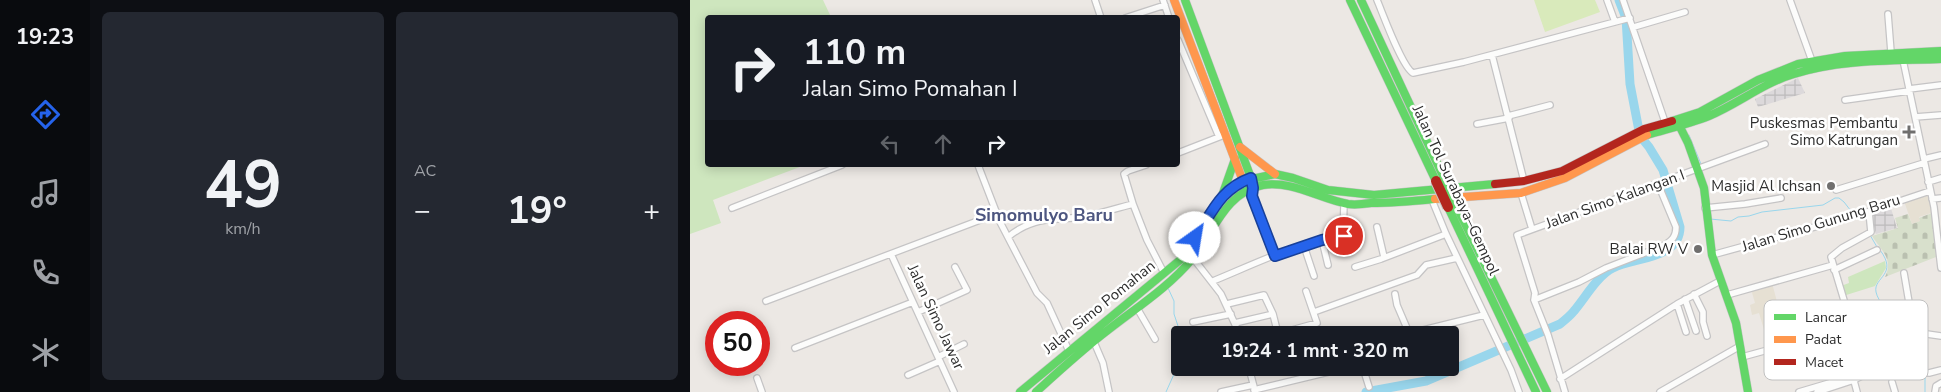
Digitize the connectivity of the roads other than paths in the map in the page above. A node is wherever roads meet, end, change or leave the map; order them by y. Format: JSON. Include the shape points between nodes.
{"nodes":[{"id":1,"x":1095,"y":0,"type":"edge"},
{"id":2,"x":1185,"y":0,"type":"edge"},
{"id":3,"x":1350,"y":0,"type":"edge"},
{"id":4,"x":1361,"y":0,"type":"edge"},
{"id":5,"x":1378,"y":0,"type":"edge"},
{"id":6,"x":1607,"y":0,"type":"edge"},
{"id":7,"x":1623,"y":0,"type":"edge"},
{"id":8,"x":1790,"y":0,"type":"edge"},
{"id":9,"x":1167,"y":2,"type":"edge"},
{"id":10,"x":1685,"y":12,"type":"dead end"},
{"id":11,"x":1888,"y":14,"type":"dead end"},
{"id":12,"x":1100,"y":15,"type":"edge"},
{"id":13,"x":1133,"y":15,"type":"edge"},
{"id":14,"x":1169,"y":15,"type":"edge"},
{"id":15,"x":1178,"y":15,"type":"edge"},
{"id":16,"x":1180,"y":17,"type":"edge"},
{"id":17,"x":1629,"y":18,"type":"junction"},
{"id":18,"x":1617,"y":22,"type":"junction"},
{"id":19,"x":1189,"y":27,"type":"junction"},
{"id":20,"x":1634,"y":27,"type":"junction"},
{"id":21,"x":1180,"y":44,"type":"edge"},
{"id":22,"x":1941,"y":51,"type":"edge"},
{"id":23,"x":1891,"y":52,"type":"junction"},
{"id":24,"x":1492,"y":55,"type":"junction"},
{"id":25,"x":1941,"y":59,"type":"edge"},
{"id":26,"x":1903,"y":60,"type":"junction"},
{"id":27,"x":1812,"y":61,"type":"junction"},
{"id":28,"x":1941,"y":84,"type":"edge"},
{"id":29,"x":1909,"y":90,"type":"junction"},
{"id":30,"x":1844,"y":100,"type":"dead end"},
{"id":31,"x":1550,"y":105,"type":"dead end"},
{"id":32,"x":1941,"y":115,"type":"edge"},
{"id":33,"x":1509,"y":117,"type":"junction"},
{"id":34,"x":1915,"y":117,"type":"junction"},
{"id":35,"x":1665,"y":122,"type":"junction"},
{"id":36,"x":1477,"y":124,"type":"dead end"},
{"id":37,"x":1680,"y":128,"type":"junction"},
{"id":38,"x":1226,"y":134,"type":"junction"},
{"id":39,"x":1641,"y":134,"type":"junction"},
{"id":40,"x":1765,"y":144,"type":"dead end"},
{"id":41,"x":1240,"y":147,"type":"junction"},
{"id":42,"x":1180,"y":152,"type":"edge"},
{"id":43,"x":1941,"y":155,"type":"edge"},
{"id":44,"x":1235,"y":158,"type":"junction"},
{"id":45,"x":1924,"y":161,"type":"junction"},
{"id":46,"x":837,"y":167,"type":"edge"},
{"id":47,"x":979,"y":167,"type":"edge"},
{"id":48,"x":1140,"y":167,"type":"edge"},
{"id":49,"x":1701,"y":168,"type":"junction"},
{"id":50,"x":1275,"y":174,"type":"junction"},
{"id":51,"x":1564,"y":175,"type":"junction"},
{"id":52,"x":1941,"y":178,"type":"edge"},
{"id":53,"x":1440,"y":180,"type":"junction"},
{"id":54,"x":1524,"y":181,"type":"junction"},
{"id":55,"x":1663,"y":182,"type":"junction"},
{"id":56,"x":1928,"y":182,"type":"junction"},
{"id":57,"x":1249,"y":186,"type":"junction"},
{"id":58,"x":1836,"y":190,"type":"dead end"},
{"id":59,"x":1930,"y":191,"type":"junction"},
{"id":60,"x":1521,"y":193,"type":"junction"},
{"id":61,"x":1221,"y":197,"type":"junction"},
{"id":62,"x":1781,"y":198,"type":"dead end"},
{"id":63,"x":1941,"y":198,"type":"edge"},
{"id":64,"x":1432,"y":200,"type":"junction"},
{"id":65,"x":1932,"y":200,"type":"junction"},
{"id":66,"x":1133,"y":204,"type":"junction"},
{"id":67,"x":1344,"y":204,"type":"junction"},
{"id":68,"x":1707,"y":207,"type":"junction"},
{"id":69,"x":732,"y":208,"type":"dead end"},
{"id":70,"x":1866,"y":213,"type":"junction"},
{"id":71,"x":996,"y":214,"type":"junction"},
{"id":72,"x":1378,"y":227,"type":"dead end"},
{"id":73,"x":1532,"y":229,"type":"junction"},
{"id":74,"x":1446,"y":234,"type":"junction"},
{"id":75,"x":1008,"y":236,"type":"junction"},
{"id":76,"x":1322,"y":240,"type":"junction"},
{"id":77,"x":1304,"y":246,"type":"junction"},
{"id":78,"x":1939,"y":247,"type":"edge"},
{"id":79,"x":1877,"y":250,"type":"dead end"},
{"id":80,"x":891,"y":254,"type":"junction"},
{"id":81,"x":1712,"y":255,"type":"junction"},
{"id":82,"x":1275,"y":256,"type":"junction"},
{"id":83,"x":1384,"y":257,"type":"junction"},
{"id":84,"x":1457,"y":258,"type":"junction"},
{"id":85,"x":1195,"y":260,"type":"junction"},
{"id":86,"x":1328,"y":265,"type":"dead end"},
{"id":87,"x":956,"y":267,"type":"dead end"},
{"id":88,"x":1355,"y":267,"type":"dead end"},
{"id":89,"x":1834,"y":268,"type":"junction"},
{"id":90,"x":1941,"y":268,"type":"edge"},
{"id":91,"x":1164,"y":273,"type":"junction"},
{"id":92,"x":1904,"y":273,"type":"dead end"},
{"id":93,"x":1314,"y":276,"type":"dead end"},
{"id":94,"x":1213,"y":281,"type":"junction"},
{"id":95,"x":1720,"y":281,"type":"junction"},
{"id":96,"x":1306,"y":291,"type":"dead end"},
{"id":97,"x":1395,"y":294,"type":"dead end"},
{"id":98,"x":1694,"y":294,"type":"junction"},
{"id":99,"x":1727,"y":295,"type":"junction"},
{"id":100,"x":1685,"y":299,"type":"junction"},
{"id":101,"x":1534,"y":300,"type":"junction"},
{"id":102,"x":1844,"y":300,"type":"edge"},
{"id":103,"x":1908,"y":300,"type":"edge"},
{"id":104,"x":766,"y":301,"type":"dead end"},
{"id":105,"x":914,"y":302,"type":"junction"},
{"id":106,"x":1228,"y":304,"type":"junction"},
{"id":107,"x":1677,"y":304,"type":"junction"},
{"id":108,"x":1137,"y":308,"type":"junction"},
{"id":109,"x":918,"y":312,"type":"junction"},
{"id":110,"x":1314,"y":312,"type":"junction"},
{"id":111,"x":1231,"y":314,"type":"junction"},
{"id":112,"x":1273,"y":314,"type":"junction"},
{"id":113,"x":1484,"y":315,"type":"junction"},
{"id":114,"x":1193,"y":322,"type":"dead end"},
{"id":115,"x":1235,"y":323,"type":"junction"},
{"id":116,"x":1236,"y":326,"type":"edge"},
{"id":117,"x":1275,"y":326,"type":"edge"},
{"id":118,"x":1309,"y":326,"type":"edge"},
{"id":119,"x":1404,"y":326,"type":"edge"},
{"id":120,"x":1439,"y":326,"type":"edge"},
{"id":121,"x":1696,"y":331,"type":"dead end"},
{"id":122,"x":1686,"y":332,"type":"dead end"},
{"id":123,"x":1928,"y":332,"type":"edge"},
{"id":124,"x":1707,"y":336,"type":"dead end"},
{"id":125,"x":1941,"y":336,"type":"edge"},
{"id":126,"x":1155,"y":339,"type":"dead end"},
{"id":127,"x":1094,"y":342,"type":"junction"},
{"id":128,"x":1518,"y":343,"type":"junction"},
{"id":129,"x":964,"y":344,"type":"dead end"},
{"id":130,"x":1740,"y":346,"type":"junction"},
{"id":131,"x":795,"y":348,"type":"dead end"},
{"id":132,"x":1069,"y":351,"type":"junction"},
{"id":133,"x":1764,"y":351,"type":"edge"},
{"id":134,"x":1742,"y":357,"type":"junction"},
{"id":135,"x":939,"y":359,"type":"junction"},
{"id":136,"x":1941,"y":370,"type":"edge"},
{"id":137,"x":1929,"y":373,"type":"dead end"},
{"id":138,"x":908,"y":375,"type":"dead end"},
{"id":139,"x":1251,"y":376,"type":"edge"},
{"id":140,"x":1311,"y":376,"type":"edge"},
{"id":141,"x":1366,"y":376,"type":"edge"},
{"id":142,"x":757,"y":378,"type":"dead end"},
{"id":143,"x":1560,"y":378,"type":"junction"},
{"id":144,"x":1847,"y":380,"type":"edge"},
{"id":145,"x":1850,"y":380,"type":"edge"},
{"id":146,"x":1892,"y":382,"type":"dead end"},
{"id":147,"x":1941,"y":383,"type":"edge"},
{"id":148,"x":1369,"y":387,"type":"dead end"},
{"id":149,"x":1254,"y":389,"type":"edge"},
{"id":150,"x":1028,"y":391,"type":"edge"},
{"id":151,"x":1935,"y":391,"type":"edge"},
{"id":152,"x":762,"y":392,"type":"edge"},
{"id":153,"x":954,"y":392,"type":"edge"},
{"id":154,"x":1109,"y":392,"type":"edge"},
{"id":155,"x":1221,"y":392,"type":"edge"},
{"id":156,"x":1519,"y":392,"type":"edge"},
{"id":157,"x":1536,"y":392,"type":"edge"},
{"id":158,"x":1546,"y":392,"type":"edge"},
{"id":159,"x":1565,"y":392,"type":"edge"},
{"id":160,"x":1660,"y":392,"type":"edge"},
{"id":161,"x":1748,"y":392,"type":"edge"},
{"id":162,"x":1799,"y":392,"type":"edge"},
{"id":163,"x":1817,"y":392,"type":"edge"},
{"id":164,"x":1895,"y":392,"type":"edge"}],
"edges":[{"from":1,"to":12,"type":"street"},
{"from":2,"to":19,"type":"main road"},
{"from":3,"to":53,"type":"main road","name":"Jalan Tol Surabaya–Gempol"},
{"from":4,"to":53,"type":"main road","name":"Jalan Tol Surabaya–Gempol"},
{"from":5,"to":24,"type":"street","via":[[1411,72]]},
{"from":6,"to":18,"type":"street"},
{"from":7,"to":17,"type":"street"},
{"from":8,"to":27,"type":"street"},
{"from":9,"to":13,"type":"street"},
{"from":9,"to":14,"type":"street"},
{"from":9,"to":15,"type":"main road"},
{"from":10,"to":20,"type":"street"},
{"from":11,"to":23,"type":"street"},
{"from":16,"to":19,"type":"main road"},
{"from":17,"to":18,"type":"street"},
{"from":17,"to":20,"type":"street"},
{"from":18,"to":24,"type":"street"},
{"from":19,"to":38,"type":"main road"},
{"from":20,"to":35,"type":"street"},
{"from":21,"to":38,"type":"street"},
{"from":22,"to":23,"type":"main road"},
{"from":23,"to":27,"type":"main road"},
{"from":24,"to":33,"type":"street"},
{"from":25,"to":26,"type":"main road"},
{"from":26,"to":29,"type":"street"},
{"from":26,"to":37,"type":"main road","via":[[1847,63],[1793,74]]},
{"from":27,"to":35,"type":"main road","via":[[1776,72],[1700,112]]},
{"from":28,"to":29,"type":"street"},
{"from":29,"to":30,"type":"street"},
{"from":29,"to":34,"type":"street"},
{"from":31,"to":33,"type":"street"},
{"from":32,"to":34,"type":"street"},
{"from":33,"to":36,"type":"street"},
{"from":33,"to":54,"type":"street"},
{"from":34,"to":45,"type":"street"},
{"from":35,"to":39,"type":"main road"},
{"from":37,"to":39,"type":"main road"},
{"from":37,"to":49,"type":"main road"},
{"from":38,"to":41,"type":"main road"},
{"from":38,"to":42,"type":"street"},
{"from":38,"to":44,"type":"main road"},
{"from":39,"to":51,"type":"main road"},
{"from":40,"to":49,"type":"street","name":"Jalan Simo Kalangan I"},
{"from":41,"to":50,"type":"main road"},
{"from":41,"to":57,"type":"main road"},
{"from":43,"to":45,"type":"street"},
{"from":44,"to":57,"type":"main road"},
{"from":44,"to":61,"type":"main road"},
{"from":45,"to":56,"type":"street"},
{"from":45,"to":58,"type":"street"},
{"from":46,"to":69,"type":"street"},
{"from":47,"to":71,"type":"street"},
{"from":48,"to":66,"type":"street","via":[[1124,174]]},
{"from":49,"to":55,"type":"street","name":"Jalan Simo Kalangan I"},
{"from":49,"to":68,"type":"main road"},
{"from":50,"to":54,"type":"main road","via":[[1328,190],[1374,195]]},
{"from":50,"to":57,"type":"main road"},
{"from":51,"to":54,"type":"main road"},
{"from":51,"to":60,"type":"main road"},
{"from":52,"to":56,"type":"street"},
{"from":53,"to":128,"type":"main road","name":"Jalan Tol Surabaya–Gempol","bridge":true},
{"from":55,"to":73,"type":"street","name":"Jalan Simo Kalangan I"},
{"from":55,"to":101,"type":"street","via":[[1676,227],[1673,240]]},
{"from":56,"to":59,"type":"street"},
{"from":57,"to":61,"type":"main road","name":"Jalan Simo Pomahan"},
{"from":57,"to":67,"type":"main road","via":[[1278,184]]},
{"from":57,"to":82,"type":"street"},
{"from":57,"to":85,"type":"main road","via":[[1217,221]]},
{"from":59,"to":65,"type":"street"},
{"from":59,"to":70,"type":"street","name":"Jalan Simo Gunung Baru"},
{"from":60,"to":64,"type":"main road"},
{"from":60,"to":73,"type":"street","name":"Jalan Simo Kalangan I"},
{"from":61,"to":91,"type":"main road","name":"Jalan Simo Pomahan","via":[[1185,253]]},
{"from":62,"to":68,"type":"street"},
{"from":63,"to":65,"type":"street"},
{"from":64,"to":67,"type":"main road"},
{"from":64,"to":74,"type":"street"},
{"from":65,"to":78,"type":"street"},
{"from":66,"to":75,"type":"street","via":[[1089,216],[1039,220]]},
{"from":66,"to":91,"type":"street"},
{"from":67,"to":76,"type":"street","via":[[1344,235]]},
{"from":68,"to":81,"type":"main road"},
{"from":70,"to":81,"type":"street","name":"Jalan Simo Gunung Baru"},
{"from":70,"to":89,"type":"street","via":[[1870,233],[1832,255]]},
{"from":71,"to":75,"type":"street"},
{"from":71,"to":80,"type":"street"},
{"from":72,"to":83,"type":"street"},
{"from":73,"to":101,"type":"street","name":"Jalan Simo Kalangan I","via":[[1517,236],[1535,293]]},
{"from":74,"to":83,"type":"street"},
{"from":74,"to":84,"type":"street"},
{"from":75,"to":132,"type":"street","via":[[1037,293],[1047,303]]},
{"from":76,"to":77,"type":"street"},
{"from":76,"to":86,"type":"street"},
{"from":77,"to":82,"type":"street"},
{"from":77,"to":93,"type":"street"},
{"from":78,"to":90,"type":"street"},
{"from":79,"to":89,"type":"street"},
{"from":80,"to":104,"type":"street"},
{"from":80,"to":105,"type":"street","name":"Jalan Simo Jawar"},
{"from":81,"to":95,"type":"main road"},
{"from":82,"to":94,"type":"street"},
{"from":83,"to":88,"type":"street"},
{"from":84,"to":110,"type":"street","via":[[1426,265],[1417,274]]},
{"from":84,"to":113,"type":"street"},
{"from":85,"to":94,"type":"street"},
{"from":85,"to":108,"type":"main road"},
{"from":87,"to":109,"type":"street","via":[[966,292]]},
{"from":89,"to":99,"type":"street"},
{"from":89,"to":102,"type":"street"},
{"from":91,"to":132,"type":"main road","name":"Jalan Simo Pomahan"},
{"from":92,"to":103,"type":"street"},
{"from":94,"to":106,"type":"street"},
{"from":95,"to":98,"type":"street"},
{"from":95,"to":99,"type":"main road"},
{"from":96,"to":110,"type":"street"},
{"from":97,"to":119,"type":"street"},
{"from":98,"to":100,"type":"street"},
{"from":98,"to":124,"type":"street","via":[[1704,313],[1702,322]]},
{"from":99,"to":130,"type":"main road"},
{"from":100,"to":107,"type":"street"},
{"from":100,"to":121,"type":"street"},
{"from":101,"to":143,"type":"street","name":"Jalan Simo Kalangan I"},
{"from":105,"to":109,"type":"street","name":"Jalan Simo Jawar"},
{"from":105,"to":131,"type":"street"},
{"from":106,"to":111,"type":"street"},
{"from":106,"to":112,"type":"street","via":[[1264,295]]},
{"from":107,"to":122,"type":"street"},
{"from":107,"to":143,"type":"street"},
{"from":108,"to":126,"type":"street"},
{"from":108,"to":127,"type":"main road"},
{"from":109,"to":135,"type":"street","name":"Jalan Simo Jawar"},
{"from":110,"to":118,"type":"street","via":[[1317,324]]},
{"from":111,"to":114,"type":"street"},
{"from":111,"to":115,"type":"street"},
{"from":112,"to":115,"type":"street"},
{"from":112,"to":117,"type":"street"},
{"from":113,"to":120,"type":"street"},
{"from":113,"to":156,"type":"street"},
{"from":115,"to":116,"type":"street"},
{"from":123,"to":125,"type":"street"},
{"from":127,"to":150,"type":"main road"},
{"from":127,"to":154,"type":"street","via":[[1103,363]]},
{"from":128,"to":157,"type":"main road","name":"Jalan Tol Surabaya–Gempol"},
{"from":128,"to":158,"type":"main road","name":"Jalan Tol Surabaya–Gempol"},
{"from":129,"to":135,"type":"street"},
{"from":130,"to":134,"type":"main road"},
{"from":130,"to":160,"type":"street"},
{"from":132,"to":150,"type":"main road","name":"Jalan Simo Pomahan"},
{"from":133,"to":134,"type":"street"},
{"from":134,"to":161,"type":"main road"},
{"from":135,"to":138,"type":"street"},
{"from":135,"to":153,"type":"street","name":"Jalan Simo Jawar"},
{"from":136,"to":137,"type":"street"},
{"from":139,"to":149,"type":"street"},
{"from":140,"to":149,"type":"street"},
{"from":141,"to":148,"type":"street"},
{"from":142,"to":152,"type":"street"},
{"from":143,"to":159,"type":"street","name":"Jalan Simo Kalangan I"},
{"from":144,"to":162,"type":"street"},
{"from":145,"to":163,"type":"street"},
{"from":146,"to":164,"type":"street"},
{"from":147,"to":151,"type":"street"},
{"from":149,"to":155,"type":"street"}]}
